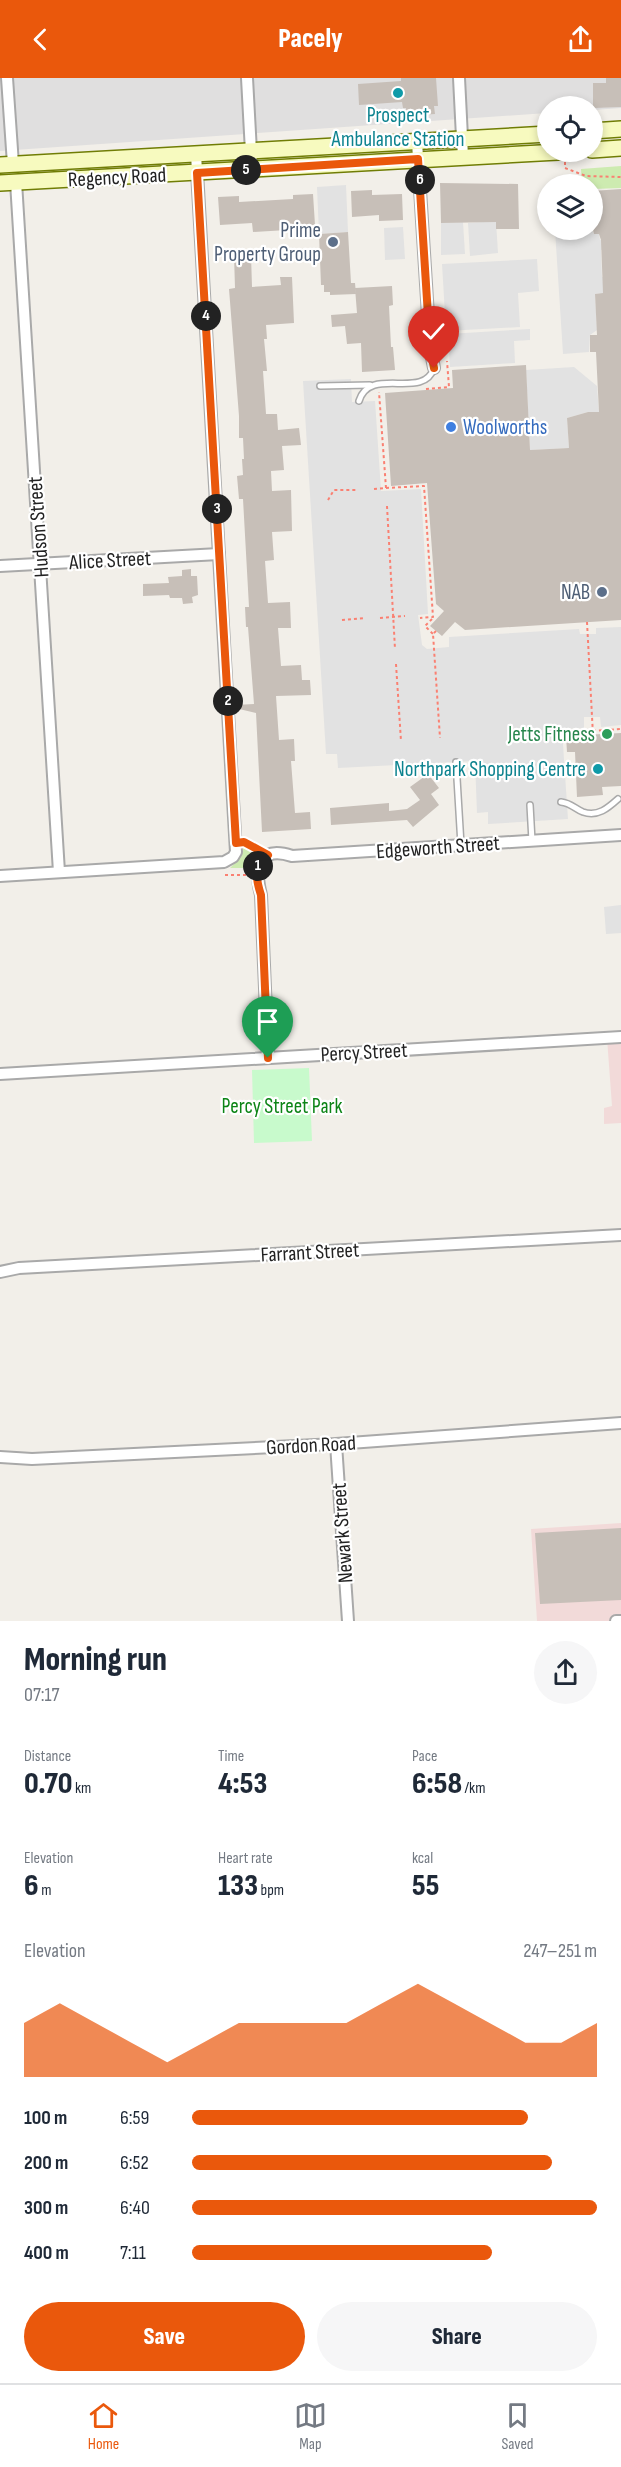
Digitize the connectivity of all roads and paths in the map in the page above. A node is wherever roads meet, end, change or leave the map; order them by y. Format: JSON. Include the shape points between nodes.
{"nodes":[{"id":1,"x":7,"y":78,"type":"edge"},
{"id":2,"x":247,"y":78,"type":"edge"},
{"id":3,"x":459,"y":78,"type":"edge"},
{"id":4,"x":621,"y":129,"type":"edge"},
{"id":5,"x":603,"y":130,"type":"edge"},
{"id":6,"x":537,"y":135,"type":"edge"},
{"id":7,"x":462,"y":138,"type":"junction"},
{"id":8,"x":417,"y":142,"type":"junction"},
{"id":9,"x":621,"y":148,"type":"edge"},
{"id":10,"x":603,"y":149,"type":"edge"},
{"id":11,"x":251,"y":152,"type":"junction"},
{"id":12,"x":196,"y":154,"type":"junction"},
{"id":13,"x":537,"y":156,"type":"edge"},
{"id":14,"x":463,"y":157,"type":"junction"},
{"id":15,"x":418,"y":159,"type":"junction"},
{"id":16,"x":564,"y":162,"type":"edge"},
{"id":17,"x":6,"y":164,"type":"edge"},
{"id":18,"x":252,"y":170,"type":"junction"},
{"id":19,"x":197,"y":173,"type":"junction"},
{"id":20,"x":621,"y":177,"type":"edge"},
{"id":21,"x":16,"y":182,"type":"junction"},
{"id":22,"x":0,"y":183,"type":"edge"},
{"id":23,"x":447,"y":361,"type":"dead end"},
{"id":24,"x":434,"y":368,"type":"joint"},
{"id":25,"x":372,"y":385,"type":"junction"},
{"id":26,"x":320,"y":386,"type":"dead end"},
{"id":27,"x":422,"y":389,"type":"dead end"},
{"id":28,"x":379,"y":392,"type":"dead end"},
{"id":29,"x":358,"y":401,"type":"dead end"},
{"id":30,"x":386,"y":488,"type":"junction"},
{"id":31,"x":374,"y":489,"type":"dead end"},
{"id":32,"x":356,"y":490,"type":"dead end"},
{"id":33,"x":328,"y":501,"type":"dead end"},
{"id":34,"x":387,"y":506,"type":"dead end"},
{"id":35,"x":219,"y":554,"type":"junction"},
{"id":36,"x":40,"y":564,"type":"junction"},
{"id":37,"x":0,"y":566,"type":"edge"},
{"id":38,"x":405,"y":616,"type":"dead end"},
{"id":39,"x":393,"y":617,"type":"junction"},
{"id":40,"x":433,"y":617,"type":"junction"},
{"id":41,"x":364,"y":618,"type":"dead end"},
{"id":42,"x":380,"y":618,"type":"dead end"},
{"id":43,"x":420,"y":618,"type":"dead end"},
{"id":44,"x":342,"y":620,"type":"dead end"},
{"id":45,"x":587,"y":622,"type":"dead end"},
{"id":46,"x":395,"y":649,"type":"dead end"},
{"id":47,"x":396,"y":664,"type":"dead end"},
{"id":48,"x":621,"y":729,"type":"edge"},
{"id":49,"x":557,"y":733,"type":"dead end"},
{"id":50,"x":593,"y":733,"type":"junction"},
{"id":51,"x":440,"y":738,"type":"dead end"},
{"id":52,"x":401,"y":741,"type":"dead end"},
{"id":53,"x":456,"y":762,"type":"dead end"},
{"id":54,"x":618,"y":800,"type":"dead end"},
{"id":55,"x":561,"y":802,"type":"dead end"},
{"id":56,"x":530,"y":805,"type":"dead end"},
{"id":57,"x":621,"y":835,"type":"edge"},
{"id":58,"x":532,"y":841,"type":"junction"},
{"id":59,"x":461,"y":845,"type":"junction"},
{"id":60,"x":236,"y":847,"type":"junction"},
{"id":61,"x":268,"y":855,"type":"junction"},
{"id":62,"x":224,"y":862,"type":"junction"},
{"id":63,"x":59,"y":872,"type":"junction"},
{"id":64,"x":257,"y":875,"type":"junction"},
{"id":65,"x":0,"y":876,"type":"edge"},
{"id":66,"x":621,"y":1037,"type":"edge"},
{"id":67,"x":268,"y":1058,"type":"junction"},
{"id":68,"x":0,"y":1074,"type":"edge"},
{"id":69,"x":621,"y":1235,"type":"edge"},
{"id":70,"x":0,"y":1272,"type":"edge"},
{"id":71,"x":621,"y":1423,"type":"edge"},
{"id":72,"x":336,"y":1444,"type":"junction"},
{"id":73,"x":0,"y":1457,"type":"edge"},
{"id":74,"x":348,"y":1621,"type":"edge"},
{"id":75,"x":616,"y":1621,"type":"edge"},
{"id":76,"x":621,"y":1621,"type":"edge"}],
"edges":[{"from":1,"to":17,"type":"street"},
{"from":2,"to":11,"type":"street"},
{"from":3,"to":7,"type":"street"},
{"from":4,"to":5,"type":"main road"},
{"from":6,"to":7,"type":"main road","name":"Regency Road"},
{"from":7,"to":8,"type":"main road","name":"Regency Road"},
{"from":7,"to":14,"type":"street"},
{"from":8,"to":11,"type":"main road","name":"Regency Road"},
{"from":8,"to":15,"type":"street"},
{"from":9,"to":10,"type":"main road"},
{"from":11,"to":12,"type":"main road","name":"Regency Road"},
{"from":11,"to":18,"type":"street"},
{"from":12,"to":17,"type":"main road","name":"Regency Road"},
{"from":12,"to":19,"type":"street"},
{"from":13,"to":14,"type":"main road","name":"Regency Road"},
{"from":14,"to":15,"type":"main road","name":"Regency Road"},
{"from":15,"to":18,"type":"main road","name":"Regency Road"},
{"from":15,"to":24,"type":"street"},
{"from":16,"to":20,"type":"path","via":[[566,168],[586,176]]},
{"from":18,"to":19,"type":"main road","name":"Regency Road"},
{"from":19,"to":21,"type":"main road","name":"Regency Road"},
{"from":19,"to":35,"type":"street"},
{"from":21,"to":22,"type":"main road","name":"Regency Road"},
{"from":21,"to":36,"type":"street","name":"Hudson Street"},
{"from":23,"to":27,"type":"path","via":[[449,387]]},
{"from":24,"to":25,"type":"lane","via":[[424,381]]},
{"from":25,"to":26,"type":"lane"},
{"from":25,"to":29,"type":"lane","via":[[361,393]]},
{"from":28,"to":30,"type":"path"},
{"from":30,"to":31,"type":"path"},
{"from":30,"to":40,"type":"path","via":[[424,486]]},
{"from":32,"to":33,"type":"path","via":[[334,490]]},
{"from":34,"to":39,"type":"path"},
{"from":35,"to":36,"type":"street","name":"Alice Street"},
{"from":35,"to":60,"type":"street"},
{"from":36,"to":37,"type":"street","name":"Alice Street"},
{"from":36,"to":63,"type":"street","name":"Hudson Street"},
{"from":38,"to":39,"type":"path"},
{"from":39,"to":42,"type":"path"},
{"from":39,"to":46,"type":"path"},
{"from":40,"to":43,"type":"path"},
{"from":40,"to":51,"type":"path","via":[[425,626],[434,632]]},
{"from":41,"to":44,"type":"path"},
{"from":45,"to":50,"type":"path"},
{"from":47,"to":52,"type":"path"},
{"from":48,"to":50,"type":"path"},
{"from":49,"to":50,"type":"path"},
{"from":53,"to":59,"type":"lane"},
{"from":54,"to":55,"type":"lane","via":[[603,812],[584,813]]},
{"from":56,"to":58,"type":"lane"},
{"from":57,"to":58,"type":"street","name":"Edgeworth Street"},
{"from":58,"to":59,"type":"street","name":"Edgeworth Street"},
{"from":59,"to":61,"type":"street","name":"Edgeworth Street"},
{"from":60,"to":61,"type":"path","via":[[244,842]]},
{"from":60,"to":62,"type":"street","via":[[233,857]]},
{"from":61,"to":64,"type":"street","via":[[259,863]]},
{"from":62,"to":63,"type":"street"},
{"from":62,"to":64,"type":"path","via":[[225,876]]},
{"from":63,"to":65,"type":"street"},
{"from":64,"to":67,"type":"street"},
{"from":66,"to":67,"type":"street","name":"Percy Street"},
{"from":67,"to":68,"type":"street","name":"Percy Street"},
{"from":69,"to":70,"type":"street","name":"Farrant Street"},
{"from":71,"to":72,"type":"street","name":"Gordon Road"},
{"from":72,"to":73,"type":"street","name":"Gordon Road","via":[[32,1459]]},
{"from":72,"to":74,"type":"street","name":"Newark Street"},
{"from":75,"to":76,"type":"street"}]}
